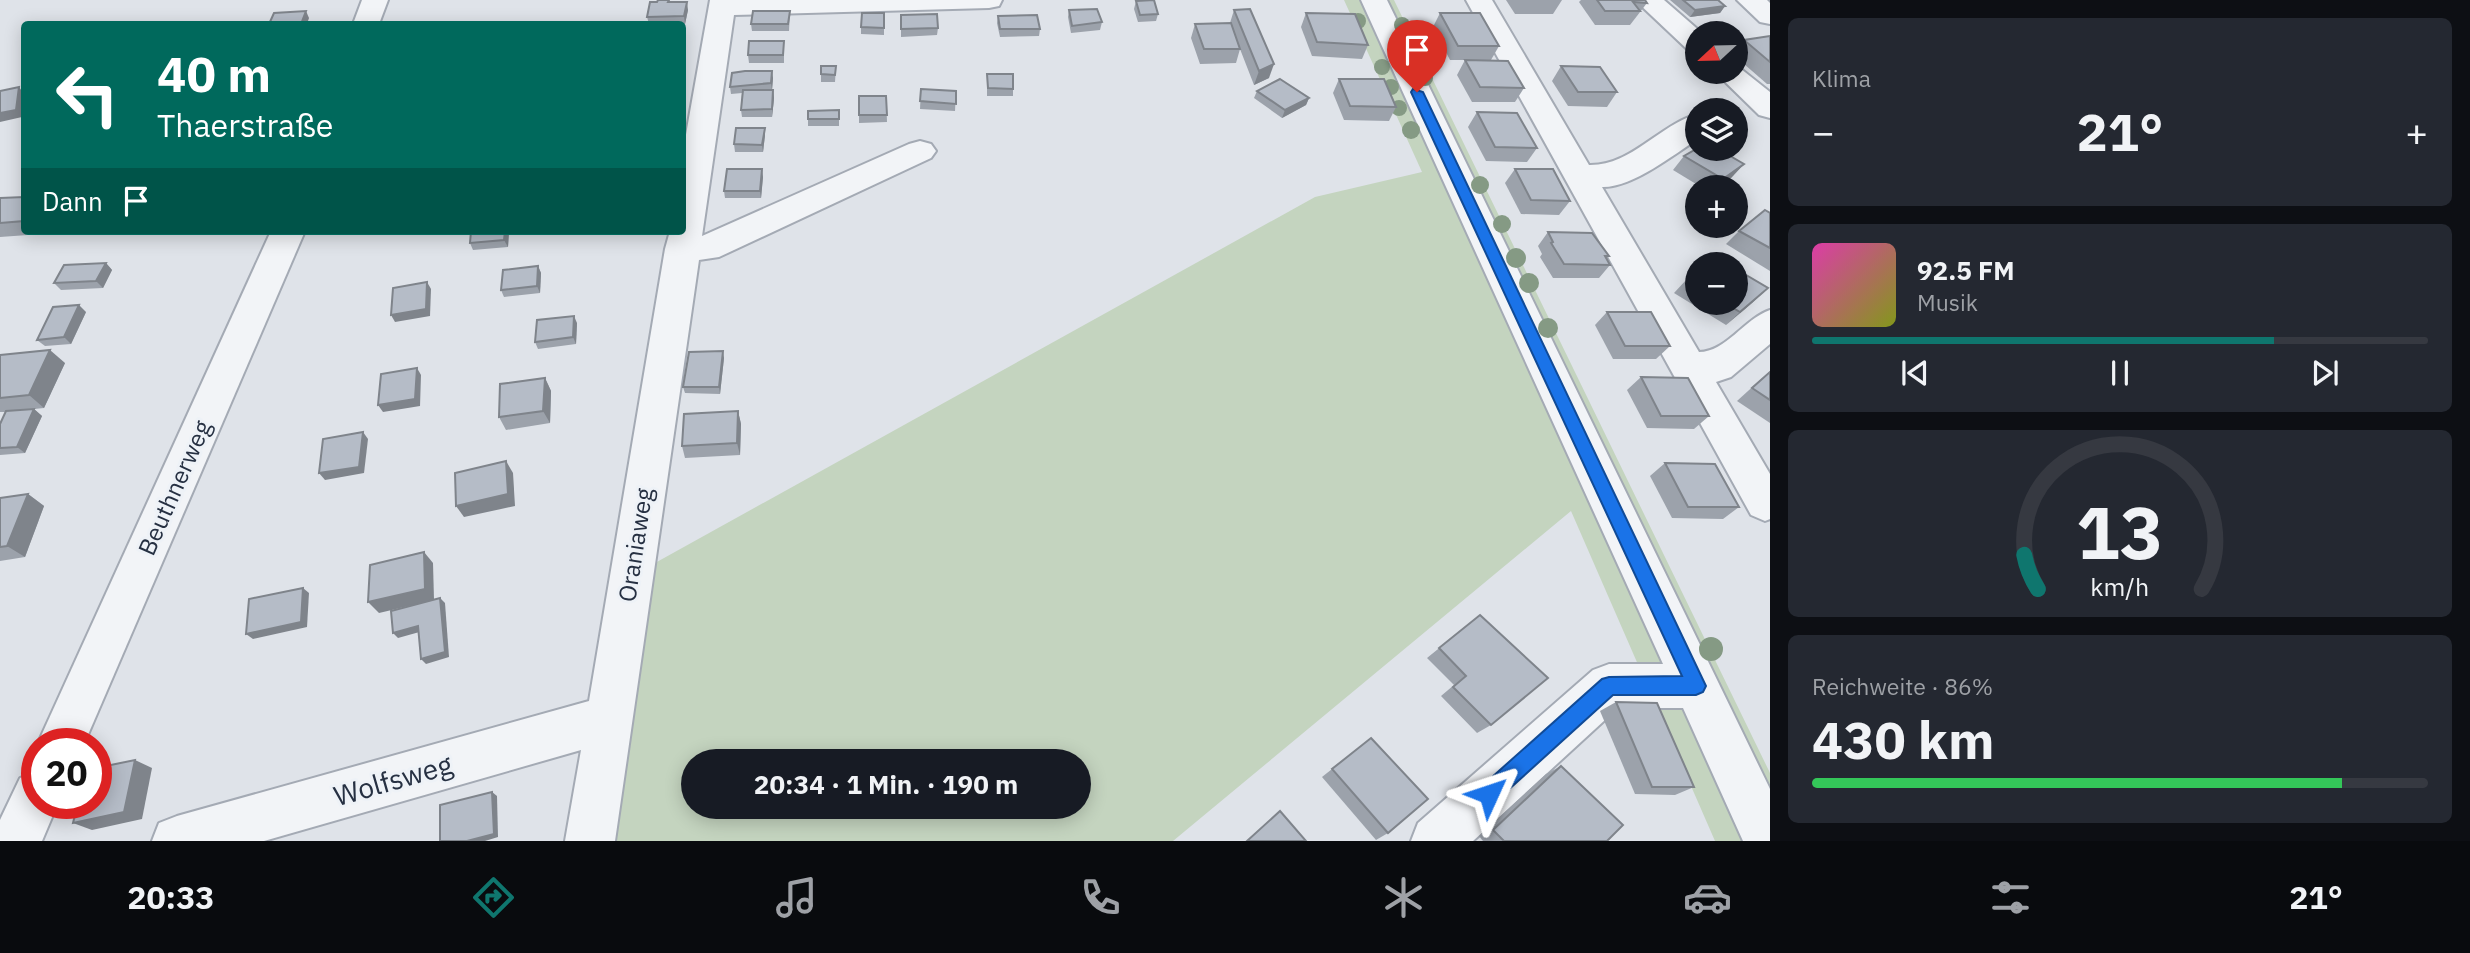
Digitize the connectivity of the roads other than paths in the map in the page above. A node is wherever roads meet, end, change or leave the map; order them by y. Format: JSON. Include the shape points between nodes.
{"nodes":[{"id":1,"x":375,"y":0,"type":"edge"},
{"id":2,"x":989,"y":0,"type":"edge"},
{"id":3,"x":1374,"y":0,"type":"edge"},
{"id":4,"x":1479,"y":0,"type":"edge"},
{"id":5,"x":1648,"y":0,"type":"edge"},
{"id":6,"x":1750,"y":0,"type":"edge"},
{"id":7,"x":723,"y":3,"type":"edge"},
{"id":8,"x":1770,"y":16,"type":"edge"},
{"id":9,"x":367,"y":21,"type":"edge"},
{"id":10,"x":1685,"y":33,"type":"edge"},
{"id":11,"x":1738,"y":84,"type":"edge"},
{"id":12,"x":1752,"y":102,"type":"edge"},
{"id":13,"x":1685,"y":133,"type":"edge"},
{"id":14,"x":920,"y":150,"type":"dead end"},
{"id":15,"x":1580,"y":175,"type":"junction"},
{"id":16,"x":686,"y":225,"type":"edge"},
{"id":17,"x":286,"y":235,"type":"edge"},
{"id":18,"x":684,"y":235,"type":"edge"},
{"id":19,"x":682,"y":249,"type":"junction"},
{"id":20,"x":1770,"y":324,"type":"edge"},
{"id":21,"x":1689,"y":367,"type":"junction"},
{"id":22,"x":1765,"y":503,"type":"dead end"},
{"id":23,"x":1696,"y":686,"type":"junction"},
{"id":24,"x":608,"y":719,"type":"junction"},
{"id":25,"x":67,"y":728,"type":"edge"},
{"id":26,"x":26,"y":819,"type":"edge"},
{"id":27,"x":16,"y":841,"type":"edge"},
{"id":28,"x":177,"y":841,"type":"edge"},
{"id":29,"x":590,"y":841,"type":"edge"},
{"id":30,"x":1436,"y":841,"type":"edge"},
{"id":31,"x":1769,"y":841,"type":"edge"}],
"edges":[{"from":1,"to":9,"type":"street"},
{"from":2,"to":7,"type":"street"},
{"from":3,"to":23,"type":"street"},
{"from":4,"to":15,"type":"street"},
{"from":5,"to":10,"type":"street"},
{"from":6,"to":8,"type":"street"},
{"from":7,"to":16,"type":"street","name":"Oraniaweg"},
{"from":11,"to":12,"type":"street"},
{"from":13,"to":15,"type":"street","via":[[1608,177]]},
{"from":14,"to":19,"type":"street","via":[[707,248]]},
{"from":15,"to":21,"type":"street"},
{"from":17,"to":25,"type":"street","name":"Beuthnerweg"},
{"from":18,"to":19,"type":"street","name":"Oraniaweg"},
{"from":19,"to":24,"type":"street","name":"Oraniaweg"},
{"from":20,"to":21,"type":"street","via":[[1718,367]]},
{"from":21,"to":22,"type":"street"},
{"from":23,"to":30,"type":"street","via":[[1609,686]]},
{"from":23,"to":31,"type":"street"},
{"from":24,"to":28,"type":"street","name":"Wolfsweg"},
{"from":24,"to":29,"type":"street","name":"Oraniaweg"},
{"from":26,"to":27,"type":"street"}]}
